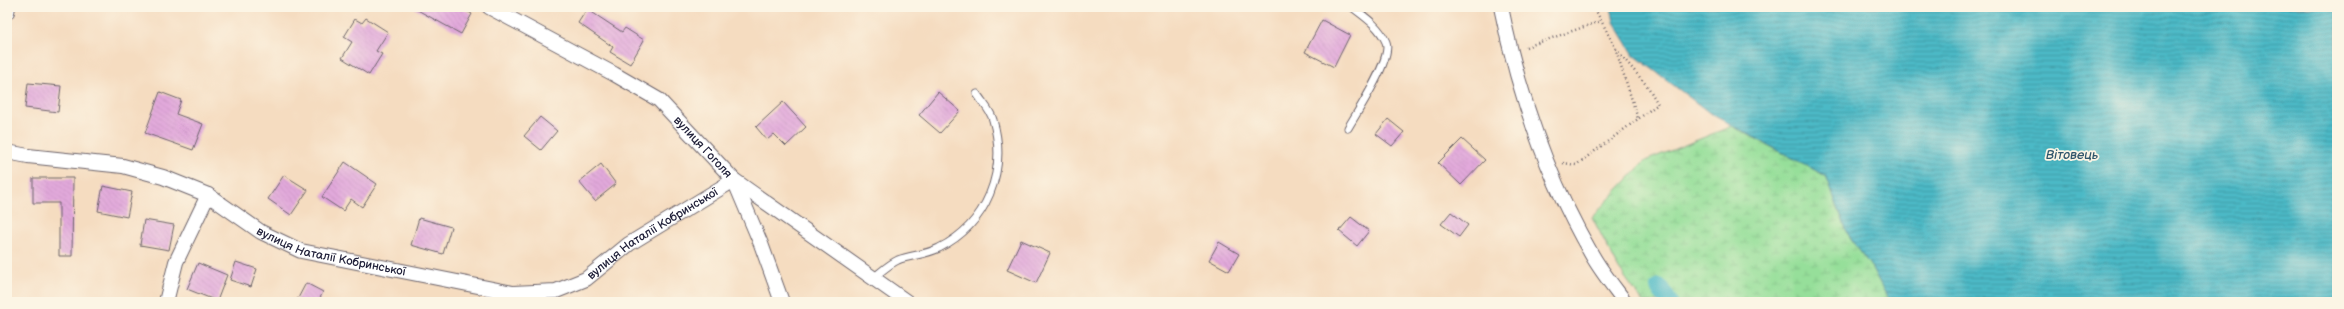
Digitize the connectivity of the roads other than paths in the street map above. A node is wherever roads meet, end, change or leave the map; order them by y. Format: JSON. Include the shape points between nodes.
{"nodes":[{"id":1,"x":8,"y":7,"type":"edge"},
{"id":2,"x":489,"y":7,"type":"edge"},
{"id":3,"x":1352,"y":7,"type":"edge"},
{"id":4,"x":1501,"y":7,"type":"edge"},
{"id":5,"x":7,"y":12,"type":"edge"},
{"id":6,"x":977,"y":94,"type":"dead end"},
{"id":7,"x":1348,"y":128,"type":"dead end"},
{"id":8,"x":7,"y":152,"type":"edge"},
{"id":9,"x":734,"y":180,"type":"junction"},
{"id":10,"x":208,"y":195,"type":"junction"},
{"id":11,"x":873,"y":278,"type":"junction"},
{"id":12,"x":513,"y":293,"type":"junction"},
{"id":13,"x":166,"y":302,"type":"edge"},
{"id":14,"x":524,"y":302,"type":"edge"},
{"id":15,"x":782,"y":302,"type":"edge"},
{"id":16,"x":907,"y":302,"type":"edge"},
{"id":17,"x":1625,"y":302,"type":"edge"}],
"edges":[{"from":1,"to":5,"type":"street"},
{"from":2,"to":9,"type":"street","name":"вулиця Гоголя","via":[[659,100]]},
{"from":3,"to":7,"type":"lane","via":[[1375,25],[1387,43],[1385,61]]},
{"from":4,"to":17,"type":"street","via":[[1510,52],[1547,161],[1566,208],[1592,256]]},
{"from":6,"to":11,"type":"lane","via":[[993,119],[998,150],[996,181],[982,211],[962,232],[938,249],[897,261]]},
{"from":8,"to":10,"type":"street","name":"вулиця Наталії Кобринської","via":[[124,166],[163,177]]},
{"from":9,"to":11,"type":"street","name":"вулиця Гоголя"},
{"from":9,"to":12,"type":"street","name":"вулиця Наталії Кобринської","via":[[629,244],[586,279],[556,291]]},
{"from":9,"to":15,"type":"street"},
{"from":10,"to":12,"type":"street","name":"вулиця Наталії Кобринської","via":[[261,232],[301,251]]},
{"from":10,"to":13,"type":"street","via":[[176,262]]},
{"from":11,"to":16,"type":"street","name":"вулиця Гоголя"},
{"from":12,"to":14,"type":"street","name":"вулиця Наталії Кобринської"}]}
